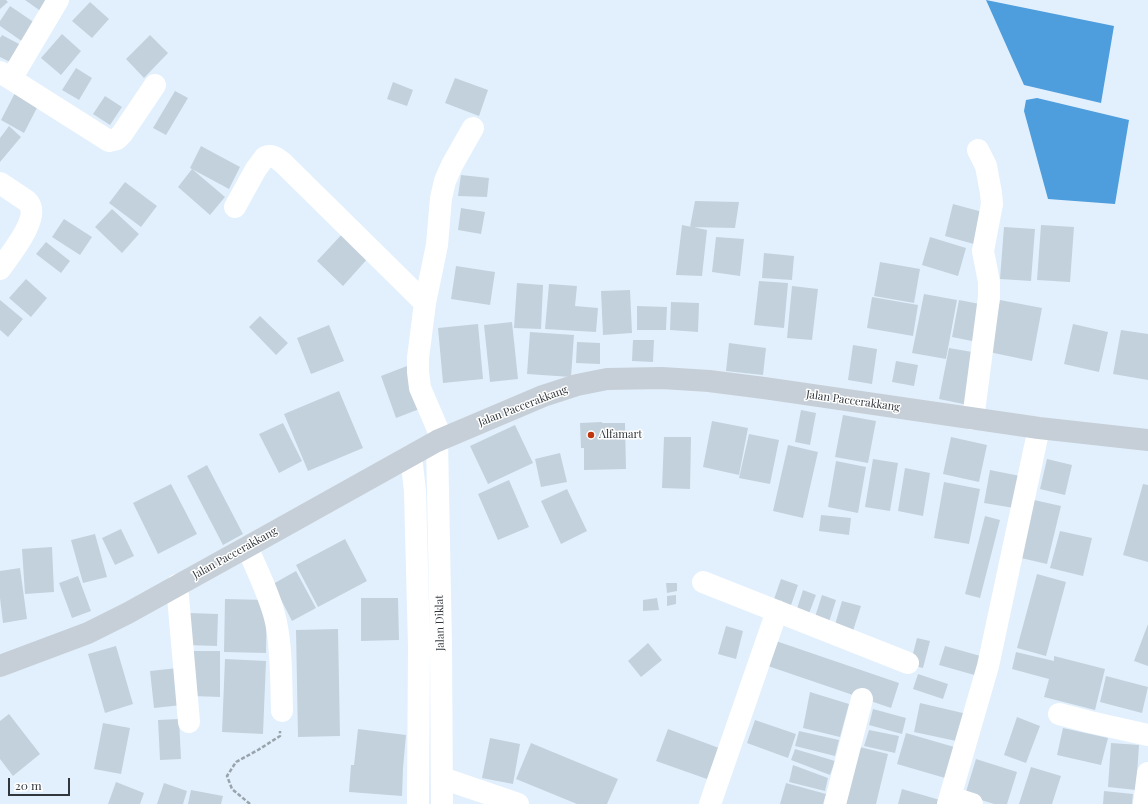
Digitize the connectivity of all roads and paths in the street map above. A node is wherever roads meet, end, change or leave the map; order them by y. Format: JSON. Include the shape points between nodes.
{"nodes":[{"id":1,"x":58,"y":0,"type":"edge"},
{"id":2,"x":5,"y":75,"type":"edge"},
{"id":3,"x":155,"y":85,"type":"dead end"},
{"id":4,"x":473,"y":128,"type":"dead end"},
{"id":5,"x":978,"y":150,"type":"dead end"},
{"id":6,"x":0,"y":183,"type":"edge"},
{"id":7,"x":235,"y":207,"type":"dead end"},
{"id":8,"x":0,"y":269,"type":"edge"},
{"id":9,"x":425,"y":303,"type":"junction"},
{"id":10,"x":973,"y":419,"type":"junction"},
{"id":11,"x":1039,"y":428,"type":"junction"},
{"id":12,"x":439,"y":440,"type":"junction"},
{"id":13,"x":1148,"y":440,"type":"edge"},
{"id":14,"x":411,"y":456,"type":"junction"},
{"id":15,"x":247,"y":547,"type":"junction"},
{"id":16,"x":703,"y":582,"type":"dead end"},
{"id":17,"x":178,"y":585,"type":"junction"},
{"id":18,"x":777,"y":611,"type":"junction"},
{"id":19,"x":441,"y":645,"type":"junction"},
{"id":20,"x":418,"y":646,"type":"junction"},
{"id":21,"x":908,"y":663,"type":"dead end"},
{"id":22,"x":0,"y":666,"type":"edge"},
{"id":23,"x":862,"y":699,"type":"dead end"},
{"id":24,"x":282,"y":711,"type":"joint"},
{"id":25,"x":1059,"y":714,"type":"dead end"},
{"id":26,"x":189,"y":722,"type":"dead end"},
{"id":27,"x":1148,"y":735,"type":"edge"},
{"id":28,"x":1148,"y":773,"type":"edge"},
{"id":29,"x":442,"y":778,"type":"junction"},
{"id":30,"x":949,"y":801,"type":"edge"},
{"id":31,"x":250,"y":804,"type":"edge"},
{"id":32,"x":418,"y":804,"type":"edge"},
{"id":33,"x":442,"y":804,"type":"edge"},
{"id":34,"x":518,"y":804,"type":"edge"},
{"id":35,"x":710,"y":804,"type":"edge"},
{"id":36,"x":835,"y":804,"type":"edge"},
{"id":37,"x":972,"y":804,"type":"edge"},
{"id":38,"x":1144,"y":804,"type":"edge"}],
"edges":[{"from":1,"to":2,"type":"street"},
{"from":2,"to":3,"type":"street","via":[[109,141],[117,140],[122,134]]},
{"from":4,"to":9,"type":"street","via":[[452,165],[441,198],[437,245]]},
{"from":5,"to":10,"type":"street","via":[[986,166],[992,204],[983,252],[990,282],[989,297]]},
{"from":6,"to":8,"type":"street","via":[[30,204],[31,208],[27,229],[22,239]]},
{"from":7,"to":9,"type":"street","via":[[265,157],[275,157]]},
{"from":9,"to":12,"type":"street","via":[[418,372],[420,388]]},
{"from":10,"to":11,"type":"main road","name":"Jalan Paccerakkang"},
{"from":10,"to":12,"type":"main road","name":"Jalan Paccerakkang","via":[[709,381],[662,378],[608,379],[577,385],[543,396]]},
{"from":11,"to":13,"type":"main road","name":"Jalan Paccerakkang"},
{"from":11,"to":30,"type":"street","via":[[988,666]]},
{"from":12,"to":14,"type":"main road","name":"Jalan Paccerakkang"},
{"from":12,"to":19,"type":"street","name":"Jalan Diklat"},
{"from":14,"to":15,"type":"main road","name":"Jalan Paccerakkang"},
{"from":14,"to":20,"type":"street","name":"Jalan Diklat","via":[[415,491]]},
{"from":15,"to":17,"type":"main road","name":"Jalan Paccerakkang"},
{"from":15,"to":24,"type":"street","via":[[276,621],[280,647]]},
{"from":16,"to":18,"type":"street"},
{"from":17,"to":22,"type":"main road","name":"Jalan Paccerakkang","via":[[88,633]]},
{"from":17,"to":26,"type":"street"},
{"from":18,"to":21,"type":"street"},
{"from":18,"to":35,"type":"street"},
{"from":19,"to":20,"type":"street"},
{"from":19,"to":29,"type":"street","name":"Jalan Diklat"},
{"from":20,"to":32,"type":"street","name":"Jalan Diklat"},
{"from":23,"to":36,"type":"street"},
{"from":24,"to":31,"type":"path","via":[[280,736],[236,762],[227,776],[232,789]]},
{"from":25,"to":27,"type":"street"},
{"from":28,"to":38,"type":"street"},
{"from":29,"to":33,"type":"street","name":"Jalan Diklat"},
{"from":29,"to":34,"type":"street"},
{"from":30,"to":37,"type":"street"}]}
